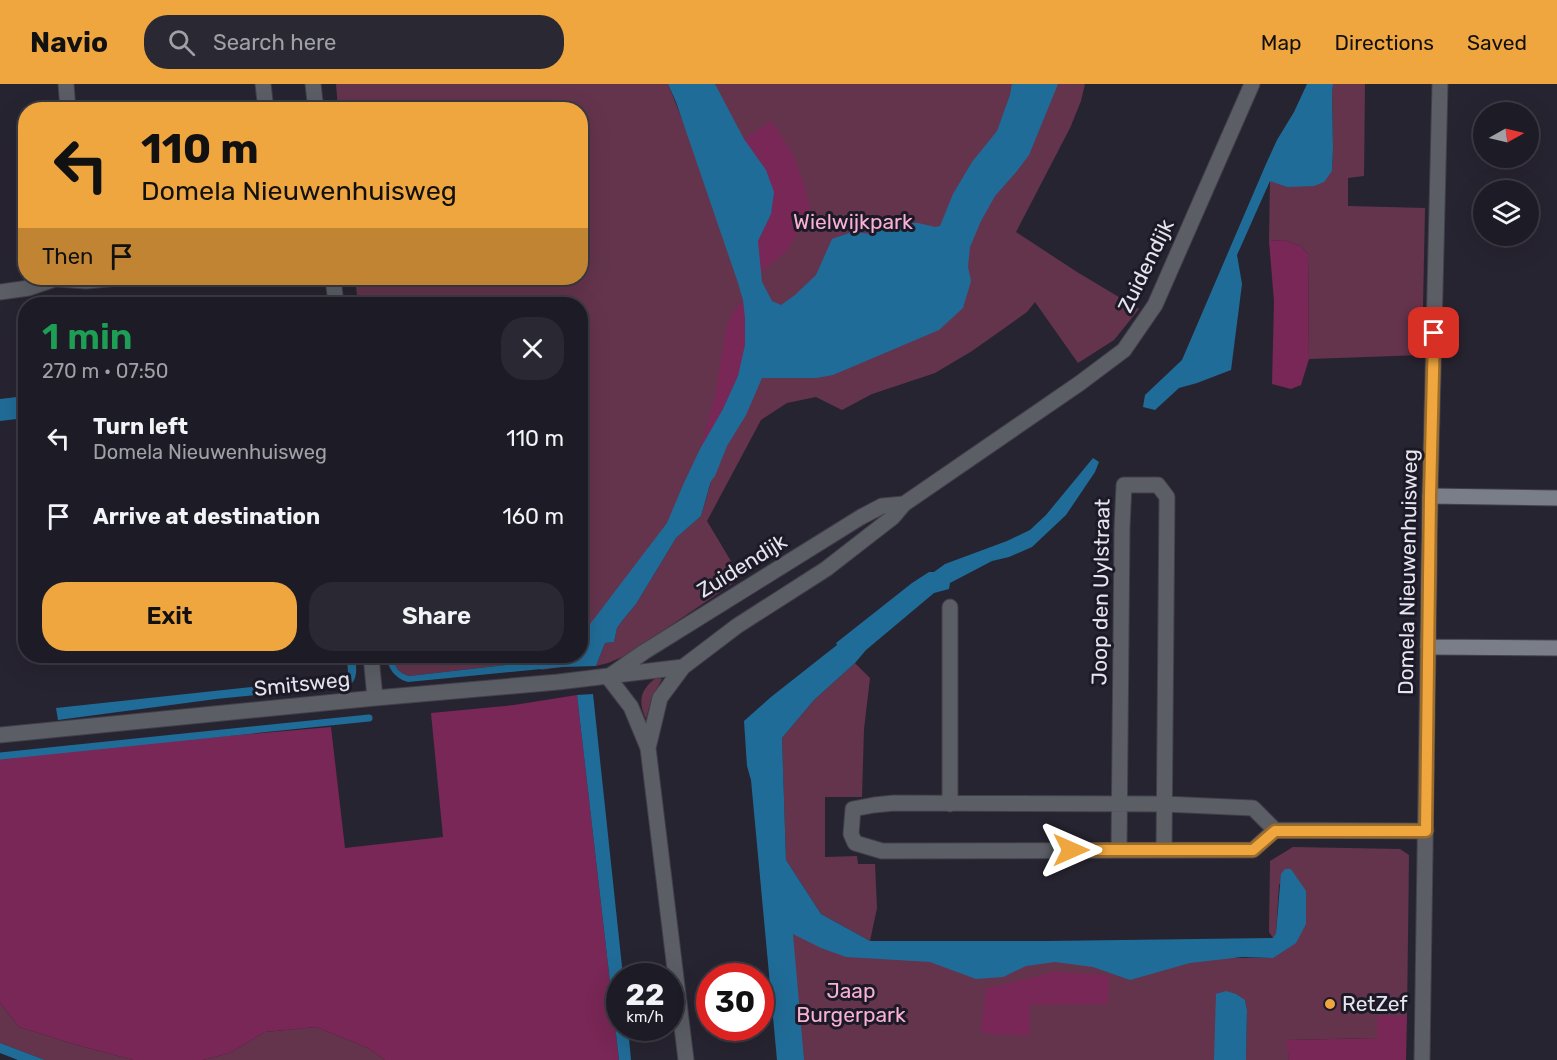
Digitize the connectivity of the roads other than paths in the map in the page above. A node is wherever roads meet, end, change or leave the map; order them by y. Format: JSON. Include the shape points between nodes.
{"nodes":[{"id":1,"x":66,"y":84,"type":"edge"},
{"id":2,"x":263,"y":84,"type":"edge"},
{"id":3,"x":313,"y":84,"type":"edge"},
{"id":4,"x":1252,"y":84,"type":"edge"},
{"id":5,"x":1440,"y":84,"type":"edge"},
{"id":6,"x":67,"y":102,"type":"edge"},
{"id":7,"x":265,"y":102,"type":"edge"},
{"id":8,"x":315,"y":102,"type":"edge"},
{"id":9,"x":38,"y":285,"type":"edge"},
{"id":10,"x":0,"y":292,"type":"edge"},
{"id":11,"x":1430,"y":496,"type":"junction"},
{"id":12,"x":1557,"y":498,"type":"edge"},
{"id":13,"x":904,"y":504,"type":"junction"},
{"id":14,"x":950,"y":607,"type":"dead end"},
{"id":15,"x":1428,"y":647,"type":"junction"},
{"id":16,"x":1557,"y":648,"type":"edge"},
{"id":17,"x":372,"y":663,"type":"edge"},
{"id":18,"x":682,"y":667,"type":"junction"},
{"id":19,"x":608,"y":677,"type":"junction"},
{"id":20,"x":375,"y":698,"type":"junction"},
{"id":21,"x":0,"y":735,"type":"edge"},
{"id":22,"x":648,"y":748,"type":"junction"},
{"id":23,"x":950,"y":804,"type":"junction"},
{"id":24,"x":1119,"y":804,"type":"junction"},
{"id":25,"x":1164,"y":804,"type":"junction"},
{"id":26,"x":1275,"y":831,"type":"junction"},
{"id":27,"x":1426,"y":831,"type":"junction"},
{"id":28,"x":1119,"y":850,"type":"junction"},
{"id":29,"x":1164,"y":850,"type":"junction"},
{"id":30,"x":686,"y":1060,"type":"edge"},
{"id":31,"x":1422,"y":1060,"type":"edge"}],
"edges":[{"from":1,"to":6,"type":"street"},
{"from":2,"to":7,"type":"street"},
{"from":3,"to":8,"type":"street"},
{"from":4,"to":13,"type":"street","name":"Zuidendijk","via":[[1155,305],[1124,350]]},
{"from":5,"to":11,"type":"street","name":"Domela Nieuwenhuisweg"},
{"from":9,"to":10,"type":"street"},
{"from":11,"to":12,"type":"street"},
{"from":11,"to":15,"type":"street","name":"Domela Nieuwenhuisweg"},
{"from":13,"to":18,"type":"street","name":"Zuidendijk","via":[[893,517],[826,568]]},
{"from":13,"to":19,"type":"street","name":"Zuidendijk","via":[[882,506],[861,517]]},
{"from":14,"to":23,"type":"street"},
{"from":15,"to":16,"type":"street"},
{"from":15,"to":27,"type":"street","name":"Domela Nieuwenhuisweg"},
{"from":17,"to":20,"type":"street"},
{"from":18,"to":19,"type":"street","name":"Zuidendijk"},
{"from":18,"to":22,"type":"street","name":"Zuidendijk","via":[[660,698]]},
{"from":19,"to":20,"type":"street","name":"Smitsweg"},
{"from":19,"to":22,"type":"street","name":"Zuidendijk","via":[[631,707]]},
{"from":20,"to":21,"type":"street","name":"Smitsweg"},
{"from":22,"to":30,"type":"street","name":"Zuidendijk"},
{"from":23,"to":24,"type":"street"},
{"from":23,"to":28,"type":"street","via":[[894,803],[853,809],[851,834],[855,843],[882,851]]},
{"from":24,"to":25,"type":"street"},
{"from":24,"to":25,"type":"street","name":"Joop den Uylstraat","via":[[1124,485],[1158,485],[1167,497]]},
{"from":24,"to":28,"type":"street","name":"Joop den Uylstraat"},
{"from":25,"to":26,"type":"street","via":[[1253,808]]},
{"from":25,"to":29,"type":"street","name":"Joop den Uylstraat"},
{"from":26,"to":27,"type":"street"},
{"from":26,"to":29,"type":"street","via":[[1253,850]]},
{"from":27,"to":31,"type":"street","name":"Domela Nieuwenhuisweg"},
{"from":28,"to":29,"type":"street"}]}
